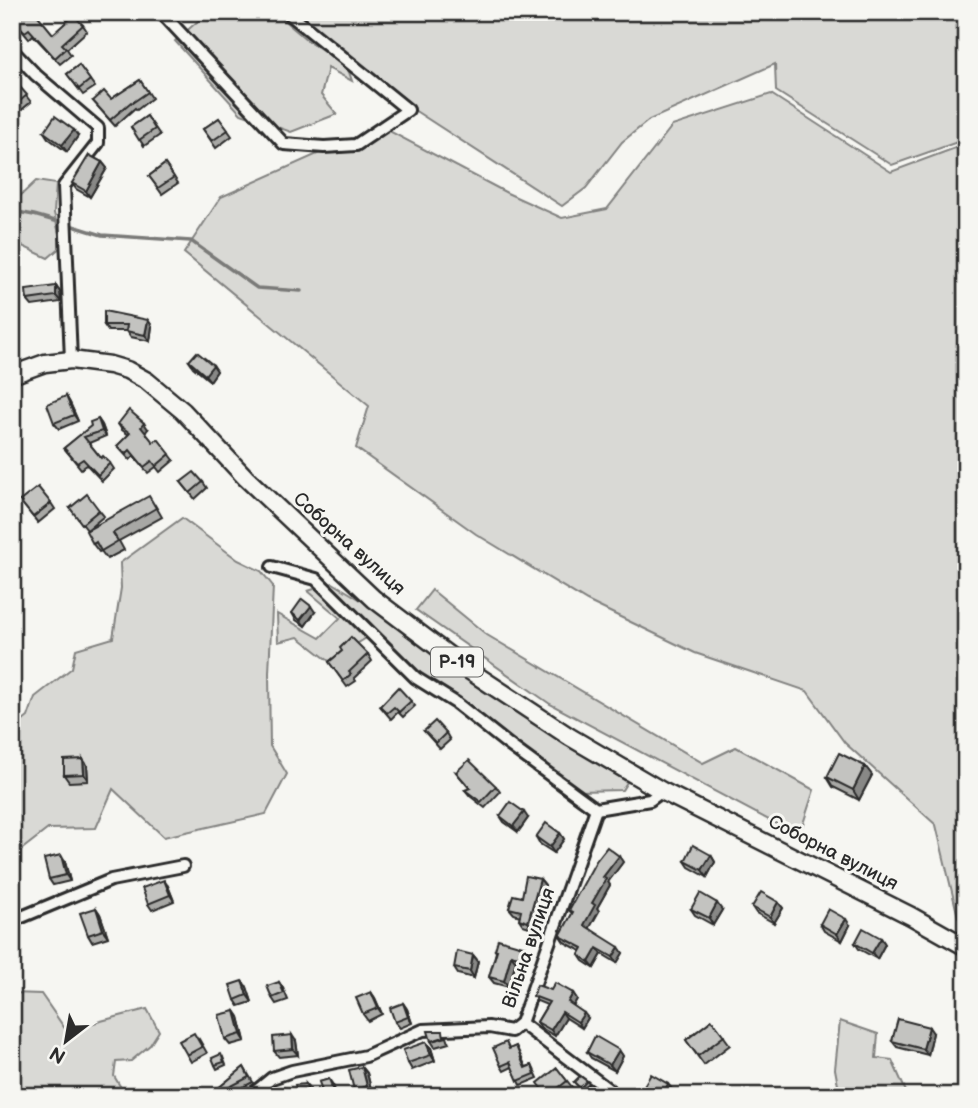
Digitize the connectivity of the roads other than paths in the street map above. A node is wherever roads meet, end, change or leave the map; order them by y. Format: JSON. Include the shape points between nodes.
{"nodes":[{"id":1,"x":161,"y":12,"type":"edge"},
{"id":2,"x":288,"y":12,"type":"edge"},
{"id":3,"x":12,"y":50,"type":"edge"},
{"id":4,"x":71,"y":360,"type":"junction"},
{"id":5,"x":12,"y":375,"type":"edge"},
{"id":6,"x":272,"y":567,"type":"dead end"},
{"id":7,"x":662,"y":791,"type":"junction"},
{"id":8,"x":596,"y":809,"type":"junction"},
{"id":9,"x":183,"y":866,"type":"dead end"},
{"id":10,"x":12,"y":921,"type":"edge"},
{"id":11,"x":966,"y":947,"type":"edge"},
{"id":12,"x":521,"y":1023,"type":"junction"},
{"id":13,"x":250,"y":1096,"type":"edge"},
{"id":14,"x":617,"y":1096,"type":"edge"}],
"edges":[{"from":1,"to":2,"type":"street","via":[[284,144],[356,145],[408,110]]},
{"from":3,"to":4,"type":"street","via":[[98,128],[98,143],[64,186]]},
{"from":4,"to":5,"type":"main road","name":"Соборна вулиця","number":"Р-19"},
{"from":4,"to":7,"type":"main road","name":"Соборна вулиця","number":"Р-19","via":[[110,365],[147,381],[374,599],[464,667]]},
{"from":6,"to":8,"type":"street","via":[[316,579],[416,678]]},
{"from":7,"to":8,"type":"street","via":[[650,800]]},
{"from":7,"to":11,"type":"main road","name":"Соборна вулиця","number":"Р-19"},
{"from":8,"to":12,"type":"street","name":"Вільна вулиця"},
{"from":9,"to":10,"type":"street","via":[[111,880]]},
{"from":12,"to":13,"type":"street","name":"Вільна вулиця","via":[[511,1031],[489,1027],[423,1030],[366,1056],[272,1078]]},
{"from":12,"to":14,"type":"street"}]}
